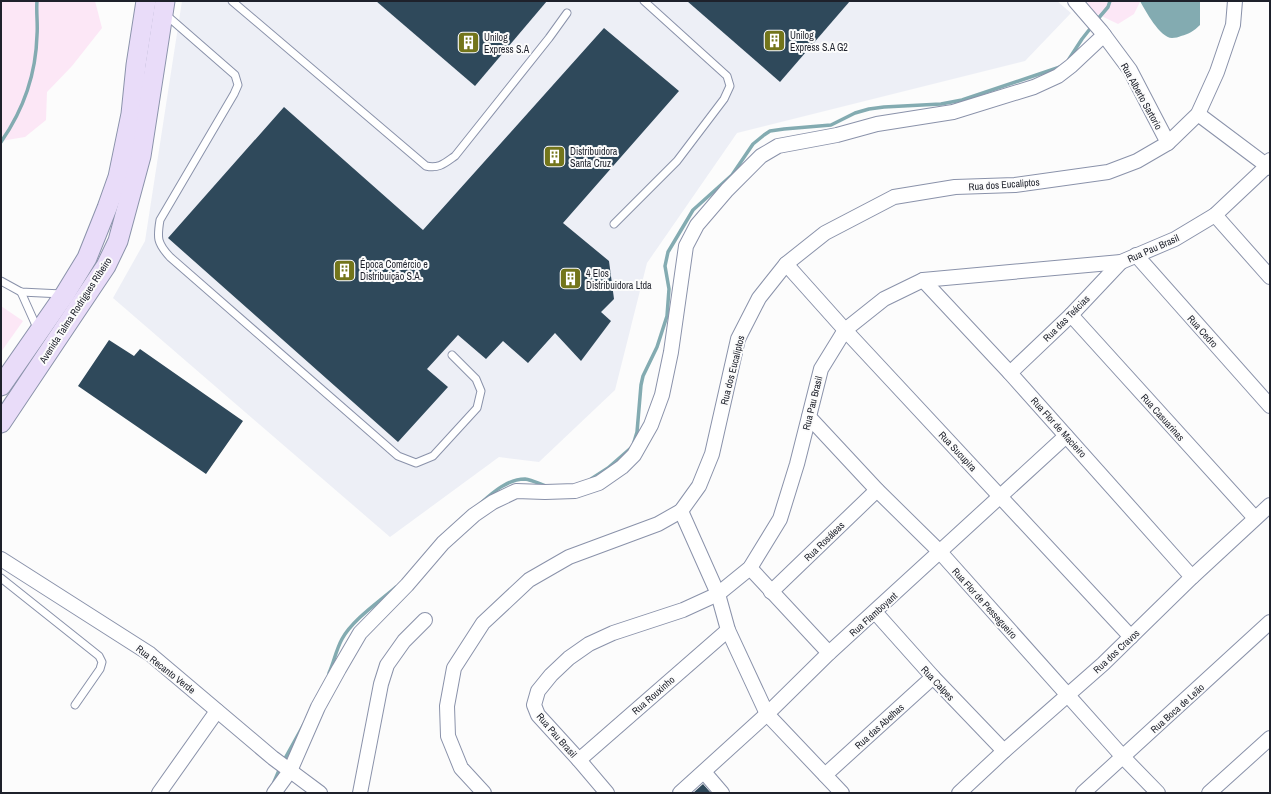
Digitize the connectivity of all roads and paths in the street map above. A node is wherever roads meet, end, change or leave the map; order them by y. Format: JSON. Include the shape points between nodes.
{"nodes":[{"id":1,"x":146,"y":1,"type":"edge"},
{"id":2,"x":232,"y":1,"type":"edge"},
{"id":3,"x":644,"y":1,"type":"edge"},
{"id":4,"x":1076,"y":1,"type":"edge"},
{"id":5,"x":1235,"y":1,"type":"edge"},
{"id":6,"x":164,"y":7,"type":"edge"},
{"id":7,"x":567,"y":13,"type":"dead end"},
{"id":8,"x":1103,"y":33,"type":"junction"},
{"id":9,"x":1198,"y":114,"type":"junction"},
{"id":10,"x":1168,"y":143,"type":"junction"},
{"id":11,"x":1269,"y":164,"type":"edge"},
{"id":12,"x":1215,"y":215,"type":"junction"},
{"id":13,"x":614,"y":224,"type":"dead end"},
{"id":14,"x":1136,"y":255,"type":"junction"},
{"id":15,"x":1121,"y":262,"type":"junction"},
{"id":16,"x":786,"y":264,"type":"junction"},
{"id":17,"x":1270,"y":278,"type":"edge"},
{"id":18,"x":923,"y":280,"type":"junction"},
{"id":19,"x":1,"y":281,"type":"edge"},
{"id":20,"x":21,"y":292,"type":"junction"},
{"id":21,"x":65,"y":294,"type":"junction"},
{"id":22,"x":1071,"y":315,"type":"junction"},
{"id":23,"x":844,"y":330,"type":"junction"},
{"id":24,"x":39,"y":332,"type":"junction"},
{"id":25,"x":452,"y":355,"type":"dead end"},
{"id":26,"x":1010,"y":373,"type":"junction"},
{"id":27,"x":1,"y":386,"type":"edge"},
{"id":28,"x":1270,"y":406,"type":"edge"},
{"id":29,"x":809,"y":417,"type":"junction"},
{"id":30,"x":1,"y":423,"type":"edge"},
{"id":31,"x":1066,"y":436,"type":"junction"},
{"id":32,"x":877,"y":490,"type":"junction"},
{"id":33,"x":1001,"y":497,"type":"junction"},
{"id":34,"x":1270,"y":505,"type":"edge"},
{"id":35,"x":681,"y":511,"type":"junction"},
{"id":36,"x":1255,"y":518,"type":"junction"},
{"id":37,"x":940,"y":552,"type":"junction"},
{"id":38,"x":1,"y":559,"type":"edge"},
{"id":39,"x":750,"y":568,"type":"junction"},
{"id":40,"x":1192,"y":577,"type":"junction"},
{"id":41,"x":1,"y":578,"type":"edge"},
{"id":42,"x":771,"y":592,"type":"junction"},
{"id":43,"x":718,"y":594,"type":"junction"},
{"id":44,"x":875,"y":612,"type":"junction"},
{"id":45,"x":425,"y":620,"type":"dead end"},
{"id":46,"x":1270,"y":622,"type":"edge"},
{"id":47,"x":728,"y":630,"type":"junction"},
{"id":48,"x":1131,"y":637,"type":"junction"},
{"id":49,"x":829,"y":653,"type":"junction"},
{"id":50,"x":933,"y":677,"type":"junction"},
{"id":51,"x":1068,"y":695,"type":"junction"},
{"id":52,"x":74,"y":705,"type":"dead end"},
{"id":53,"x":217,"y":711,"type":"junction"},
{"id":54,"x":767,"y":714,"type":"junction"},
{"id":55,"x":1270,"y":738,"type":"edge"},
{"id":56,"x":1004,"y":751,"type":"junction"},
{"id":57,"x":1123,"y":757,"type":"junction"},
{"id":58,"x":579,"y":760,"type":"junction"},
{"id":59,"x":288,"y":770,"type":"junction"},
{"id":60,"x":704,"y":772,"type":"junction"},
{"id":61,"x":825,"y":775,"type":"junction"},
{"id":62,"x":159,"y":793,"type":"edge"},
{"id":63,"x":274,"y":793,"type":"edge"},
{"id":64,"x":320,"y":793,"type":"edge"},
{"id":65,"x":360,"y":793,"type":"edge"},
{"id":66,"x":484,"y":793,"type":"edge"},
{"id":67,"x":607,"y":793,"type":"edge"},
{"id":68,"x":680,"y":793,"type":"edge"},
{"id":69,"x":722,"y":793,"type":"edge"},
{"id":70,"x":842,"y":793,"type":"edge"},
{"id":71,"x":959,"y":793,"type":"edge"},
{"id":72,"x":1083,"y":793,"type":"edge"},
{"id":73,"x":1158,"y":793,"type":"edge"},
{"id":74,"x":1209,"y":793,"type":"edge"}],
"edges":[{"from":1,"to":21,"type":"main road","name":"Avenida Talma Rodrigues Ribeiro","via":[[131,114],[118,177],[98,234]]},
{"from":2,"to":7,"type":"lane","via":[[426,166],[432,168],[442,166],[455,156]]},
{"from":3,"to":13,"type":"lane","via":[[726,76],[730,86],[724,99],[677,161]]},
{"from":4,"to":8,"type":"street","name":"Rua Alberto Sartorio"},
{"from":5,"to":9,"type":"street","name":"Rua dos Eucaliptos","via":[[1233,26],[1217,72]]},
{"from":6,"to":25,"type":"lane","via":[[236,75],[238,85],[160,220],[157,236],[162,248],[398,456],[416,463],[433,456],[477,408],[481,391],[476,379]]},
{"from":6,"to":30,"type":"main road","name":"Avenida Talma Rodrigues Ribeiro","via":[[141,156],[118,241],[106,266]]},
{"from":8,"to":10,"type":"street","name":"Rua Alberto Sartorio","via":[[1130,70]]},
{"from":8,"to":59,"type":"street","via":[[1071,66],[1058,76],[1034,87],[953,112],[877,124],[837,135],[778,146],[761,156],[697,225],[686,246],[671,352],[662,395],[651,425],[634,455],[599,483],[574,490],[516,491],[474,515],[448,539],[360,633],[318,707]]},
{"from":9,"to":10,"type":"street","name":"Rua dos Eucaliptos"},
{"from":9,"to":11,"type":"street"},
{"from":10,"to":16,"type":"street","name":"Rua dos Eucaliptos","via":[[1137,161],[1108,172],[1015,185],[955,187],[894,197],[825,233]]},
{"from":11,"to":12,"type":"street","name":"Rua Pau Brasil"},
{"from":12,"to":14,"type":"street","name":"Rua Pau Brasil","via":[[1175,239]]},
{"from":12,"to":17,"type":"street"},
{"from":14,"to":15,"type":"street","name":"Rua Pau Brasil"},
{"from":14,"to":28,"type":"street","name":"Rua Cedro"},
{"from":15,"to":18,"type":"street","name":"Rua Pau Brasil"},
{"from":15,"to":22,"type":"street","name":"Rua das Teácias"},
{"from":16,"to":23,"type":"street","name":"Rua Sucupira"},
{"from":16,"to":35,"type":"street","name":"Rua dos Eucaliptos","via":[[759,298],[738,339],[712,454],[699,486]]},
{"from":18,"to":23,"type":"street","name":"Rua Pau Brasil","via":[[884,298]]},
{"from":18,"to":26,"type":"street","name":"Rua Flor de Macieiro"},
{"from":19,"to":20,"type":"lane"},
{"from":20,"to":21,"type":"lane"},
{"from":20,"to":24,"type":"lane"},
{"from":21,"to":24,"type":"main road","name":"Avenida Talma Rodrigues Ribeiro"},
{"from":22,"to":26,"type":"street","name":"Rua das Teácias"},
{"from":22,"to":36,"type":"street","name":"Rua Casuarinas"},
{"from":23,"to":29,"type":"street","name":"Rua Pau Brasil","via":[[821,369]]},
{"from":23,"to":33,"type":"street","name":"Rua Sucupira"},
{"from":24,"to":27,"type":"main road","name":"Avenida Talma Rodrigues Ribeiro"},
{"from":26,"to":31,"type":"street","name":"Rua Flor de Macieiro"},
{"from":29,"to":32,"type":"street","name":"Rua Flor de Pessegueiro"},
{"from":29,"to":39,"type":"street","name":"Rua Pau Brasil","via":[[780,519]]},
{"from":31,"to":33,"type":"street","name":"Rua Flamboyant"},
{"from":31,"to":40,"type":"street","name":"Rua Flor de Macieiro"},
{"from":32,"to":37,"type":"street","name":"Rua Flor de Pessegueiro"},
{"from":32,"to":42,"type":"street","name":"Rua Rosáleas"},
{"from":33,"to":37,"type":"street","name":"Rua Flamboyant"},
{"from":33,"to":48,"type":"street","name":"Rua Sucupira"},
{"from":34,"to":36,"type":"street","name":"Rua dos Cravos"},
{"from":35,"to":43,"type":"street"},
{"from":35,"to":66,"type":"street","name":"Rua dos Eucaliptos","via":[[658,524],[569,557],[529,580],[483,623],[454,668],[447,706],[448,736],[461,768]]},
{"from":36,"to":40,"type":"street","name":"Rua dos Cravos"},
{"from":37,"to":44,"type":"street","name":"Rua Flamboyant"},
{"from":37,"to":51,"type":"street","name":"Rua Flor de Pessegueiro"},
{"from":38,"to":53,"type":"street","name":"Rua Recanto Verde","via":[[150,654]]},
{"from":39,"to":42,"type":"street"},
{"from":39,"to":43,"type":"street","name":"Rua Pau Brasil"},
{"from":40,"to":48,"type":"street","name":"Rua dos Cravos"},
{"from":41,"to":52,"type":"lane","via":[[99,656],[102,662],[100,668]]},
{"from":42,"to":49,"type":"street"},
{"from":43,"to":47,"type":"street"},
{"from":43,"to":58,"type":"street","name":"Rua Pau Brasil","via":[[683,610],[595,641],[569,658],[551,675],[538,691],[534,705],[538,715]]},
{"from":44,"to":49,"type":"street","name":"Rua Flamboyant"},
{"from":44,"to":50,"type":"street","name":"Rua Calpes"},
{"from":45,"to":65,"type":"street","via":[[404,641],[387,665]]},
{"from":46,"to":57,"type":"street","name":"Rua Boca de Leão"},
{"from":47,"to":54,"type":"street"},
{"from":47,"to":58,"type":"street","name":"Rua Rouxinho"},
{"from":48,"to":51,"type":"street","name":"Rua dos Cravos"},
{"from":49,"to":54,"type":"street","name":"Rua Flamboyant"},
{"from":50,"to":56,"type":"street","name":"Rua Calpes"},
{"from":50,"to":61,"type":"street","name":"Rua das Abelhas"},
{"from":51,"to":56,"type":"street","name":"Rua dos Cravos"},
{"from":51,"to":57,"type":"street","name":"Rua Flor de Pessegueiro"},
{"from":53,"to":59,"type":"street","name":"Rua Recanto Verde"},
{"from":53,"to":62,"type":"street"},
{"from":54,"to":60,"type":"street","name":"Rua Flamboyant"},
{"from":54,"to":61,"type":"street"},
{"from":55,"to":74,"type":"street"},
{"from":56,"to":71,"type":"street","name":"Rua dos Cravos"},
{"from":57,"to":72,"type":"street","name":"Rua Boca de Leão"},
{"from":57,"to":73,"type":"street","name":"Rua Flor de Pessegueiro"},
{"from":58,"to":67,"type":"street","name":"Rua Pau Brasil"},
{"from":59,"to":63,"type":"street"},
{"from":59,"to":64,"type":"street","name":"Rua Recanto Verde"},
{"from":60,"to":68,"type":"street","name":"Rua Flamboyant"},
{"from":60,"to":69,"type":"street"},
{"from":61,"to":70,"type":"street"}]}
